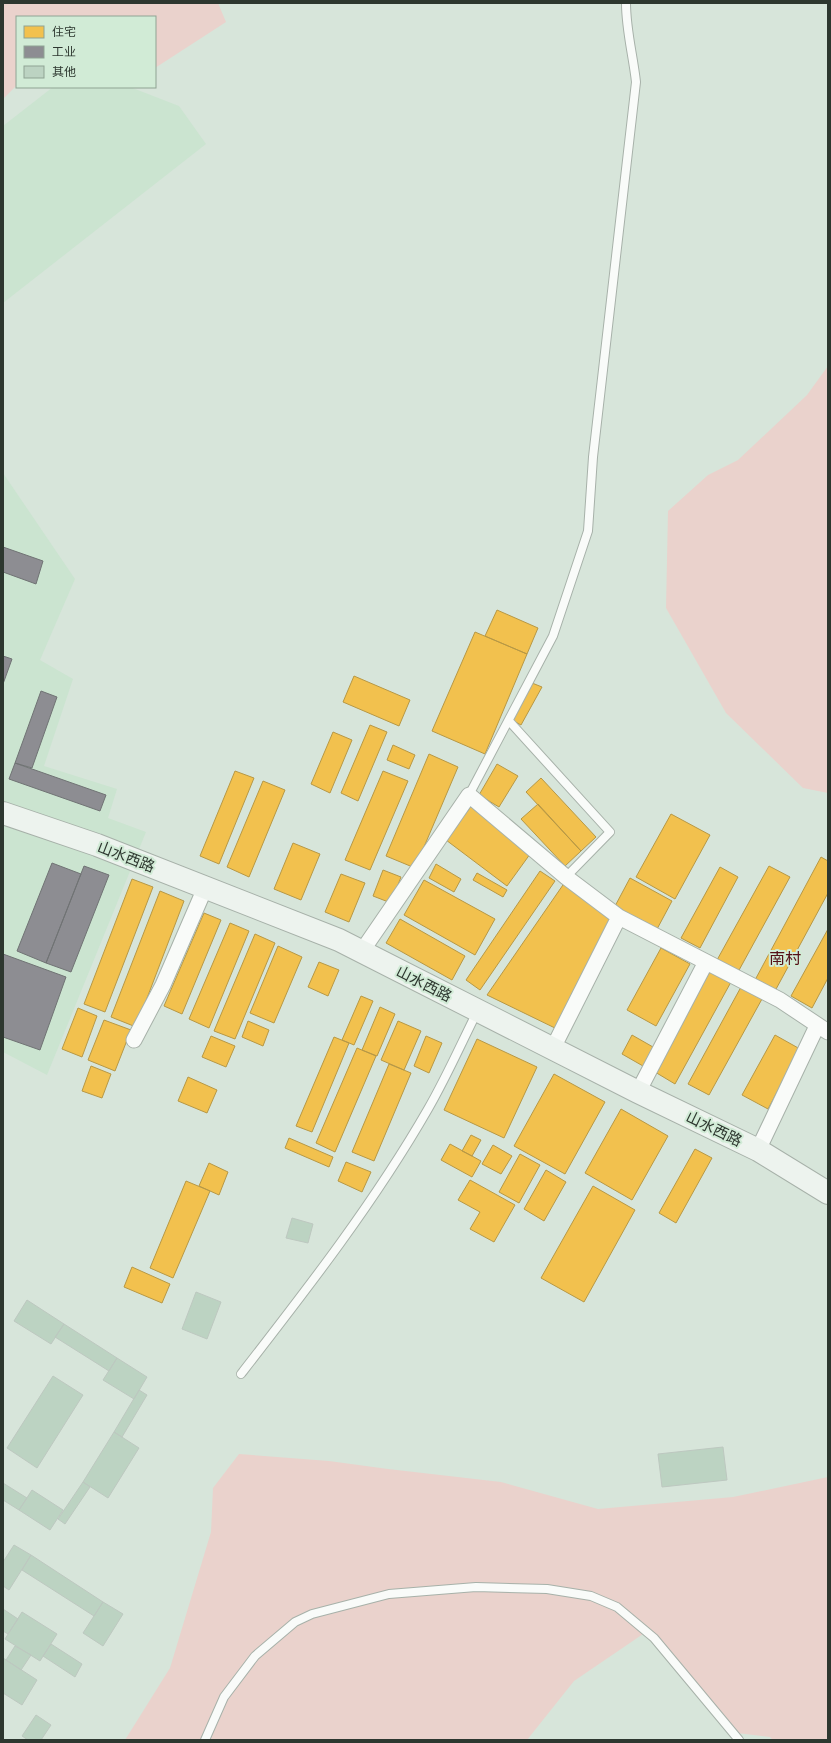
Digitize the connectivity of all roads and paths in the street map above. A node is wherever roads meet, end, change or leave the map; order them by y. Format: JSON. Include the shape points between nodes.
{"nodes":[{"id":1,"x":626,"y":3,"type":"edge"},
{"id":2,"x":509,"y":721,"type":"junction"},
{"id":3,"x":469,"y":795,"type":"junction"},
{"id":4,"x":3,"y":813,"type":"edge"},
{"id":5,"x":566,"y":877,"type":"junction"},
{"id":6,"x":205,"y":888,"type":"junction"},
{"id":7,"x":619,"y":917,"type":"junction"},
{"id":8,"x":362,"y":951,"type":"junction"},
{"id":9,"x":706,"y":962,"type":"junction"},
{"id":10,"x":478,"y":1011,"type":"junction"},
{"id":11,"x":823,"y":1029,"type":"edge"},
{"id":12,"x":134,"y":1040,"type":"dead end"},
{"id":13,"x":553,"y":1048,"type":"junction"},
{"id":14,"x":638,"y":1092,"type":"junction"},
{"id":15,"x":758,"y":1150,"type":"junction"},
{"id":16,"x":828,"y":1193,"type":"edge"},
{"id":17,"x":241,"y":1374,"type":"dead end"},
{"id":18,"x":205,"y":1740,"type":"edge"},
{"id":19,"x":739,"y":1740,"type":"edge"}],
"edges":[{"from":1,"to":2,"type":"lane","via":[[626,25],[636,82],[593,458],[588,530],[553,636]]},
{"from":2,"to":3,"type":"lane"},
{"from":2,"to":5,"type":"lane","via":[[610,832]]},
{"from":3,"to":5,"type":"street"},
{"from":3,"to":8,"type":"street"},
{"from":4,"to":6,"type":"street","name":"山水西路","via":[[96,845]]},
{"from":5,"to":7,"type":"street"},
{"from":6,"to":8,"type":"street","name":"山水西路","via":[[340,940]]},
{"from":6,"to":12,"type":"street","via":[[163,985]]},
{"from":7,"to":9,"type":"street"},
{"from":7,"to":13,"type":"street"},
{"from":8,"to":10,"type":"street","name":"山水西路"},
{"from":9,"to":11,"type":"street","via":[[780,1000]]},
{"from":9,"to":14,"type":"street"},
{"from":10,"to":13,"type":"street","name":"山水西路"},
{"from":10,"to":17,"type":"lane","via":[[429,1109],[372,1197],[324,1266]]},
{"from":11,"to":15,"type":"street"},
{"from":13,"to":14,"type":"street","name":"山水西路"},
{"from":14,"to":15,"type":"street","name":"山水西路"},
{"from":15,"to":16,"type":"street","name":"山水西路"},
{"from":18,"to":19,"type":"lane","via":[[224,1697],[255,1656],[295,1622],[312,1614],[389,1594],[476,1587],[547,1589],[591,1596],[617,1607],[654,1638]]}]}
